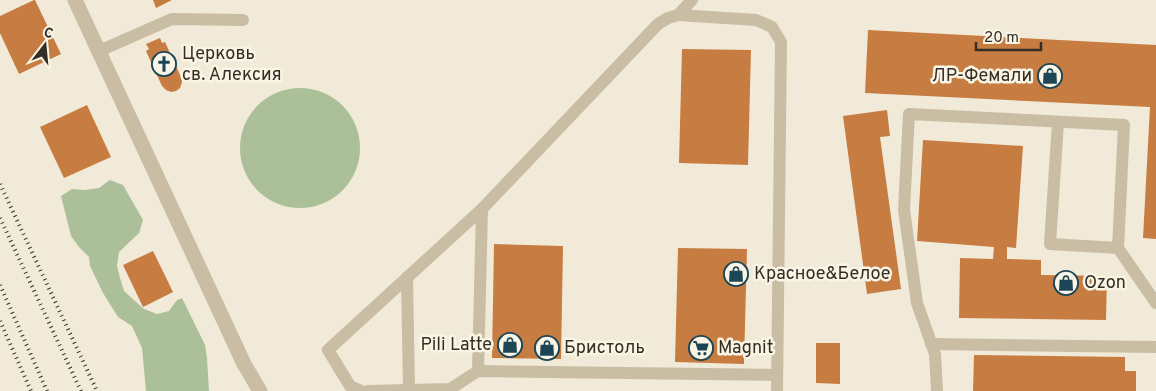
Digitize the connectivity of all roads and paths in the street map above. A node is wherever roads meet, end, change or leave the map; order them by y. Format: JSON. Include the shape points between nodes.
{"nodes":[{"id":1,"x":76,"y":0,"type":"edge"},
{"id":2,"x":692,"y":0,"type":"edge"},
{"id":3,"x":678,"y":15,"type":"junction"},
{"id":4,"x":243,"y":20,"type":"dead end"},
{"id":5,"x":99,"y":51,"type":"junction"},
{"id":6,"x":1058,"y":122,"type":"junction"},
{"id":7,"x":482,"y":210,"type":"junction"},
{"id":8,"x":1118,"y":248,"type":"junction"},
{"id":9,"x":407,"y":278,"type":"junction"},
{"id":10,"x":1156,"y":302,"type":"edge"},
{"id":11,"x":931,"y":344,"type":"junction"},
{"id":12,"x":1156,"y":347,"type":"edge"},
{"id":13,"x":244,"y":364,"type":"junction"},
{"id":14,"x":478,"y":371,"type":"junction"},
{"id":15,"x":777,"y":375,"type":"junction"},
{"id":16,"x":409,"y":390,"type":"junction"},
{"id":17,"x":246,"y":391,"type":"edge"},
{"id":18,"x":260,"y":391,"type":"edge"},
{"id":19,"x":361,"y":391,"type":"edge"},
{"id":20,"x":368,"y":391,"type":"edge"},
{"id":21,"x":777,"y":391,"type":"edge"},
{"id":22,"x":937,"y":391,"type":"edge"}],
"edges":[{"from":1,"to":5,"type":"street"},
{"from":2,"to":3,"type":"lane"},
{"from":3,"to":7,"type":"lane","via":[[658,24]]},
{"from":3,"to":15,"type":"lane","via":[[756,20],[772,27],[782,42]]},
{"from":4,"to":5,"type":"lane","via":[[172,19]]},
{"from":5,"to":13,"type":"street"},
{"from":6,"to":8,"type":"lane","via":[[1124,125]]},
{"from":6,"to":8,"type":"lane","via":[[1050,244]]},
{"from":6,"to":11,"type":"lane","via":[[909,114],[904,210],[917,303]]},
{"from":7,"to":9,"type":"lane"},
{"from":7,"to":14,"type":"lane"},
{"from":8,"to":10,"type":"lane"},
{"from":9,"to":16,"type":"lane"},
{"from":9,"to":19,"type":"lane","via":[[328,350],[350,386]]},
{"from":11,"to":12,"type":"lane"},
{"from":11,"to":22,"type":"lane","via":[[935,354]]},
{"from":13,"to":17,"type":"street"},
{"from":13,"to":18,"type":"street"},
{"from":14,"to":15,"type":"lane"},
{"from":14,"to":16,"type":"lane","via":[[450,389]]},
{"from":15,"to":21,"type":"lane"},
{"from":16,"to":20,"type":"lane"}]}
